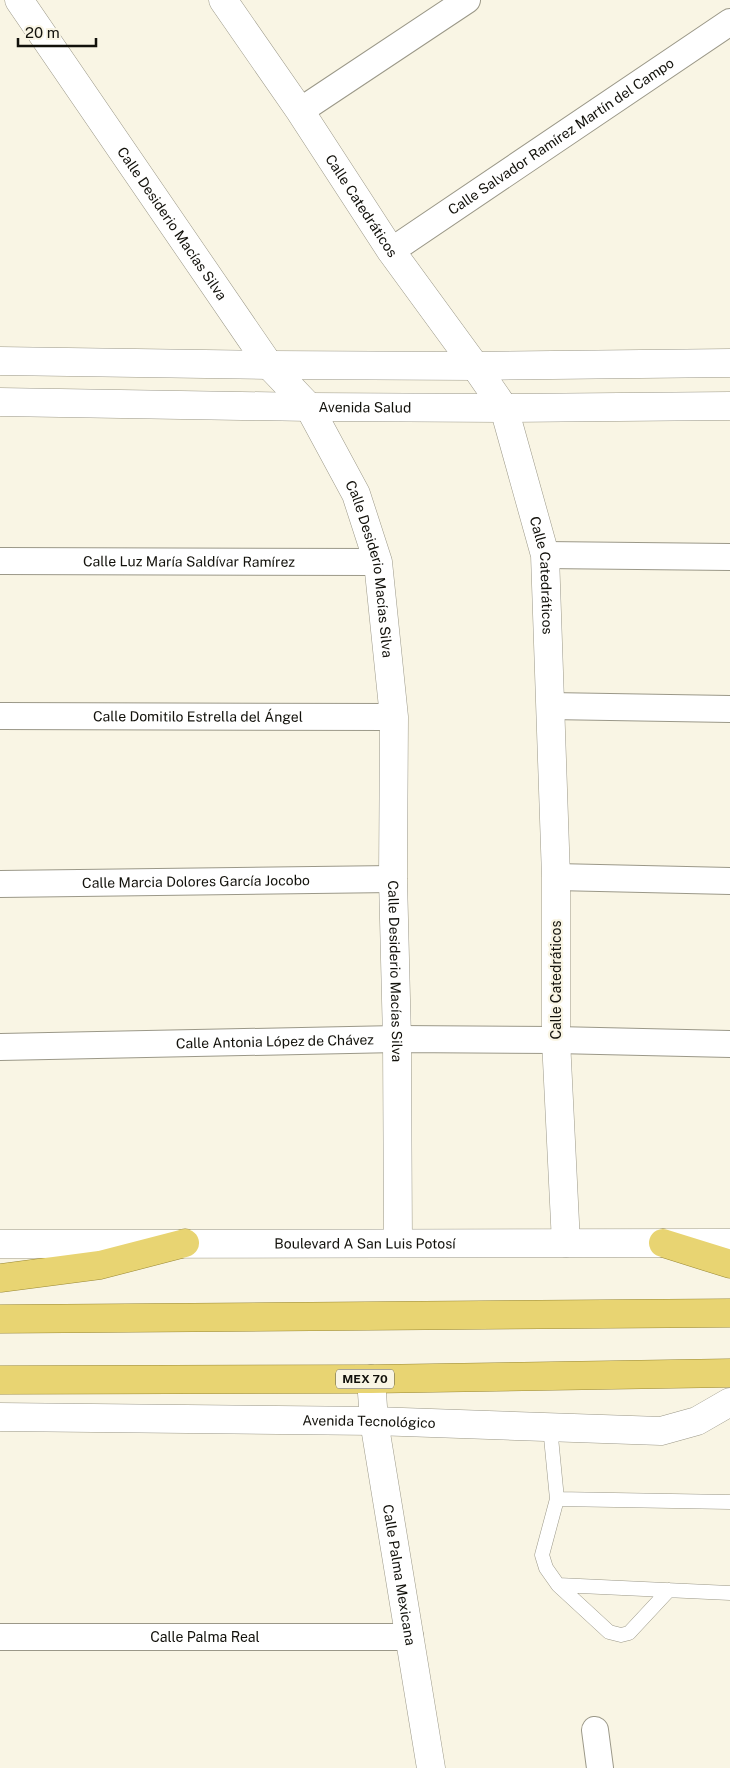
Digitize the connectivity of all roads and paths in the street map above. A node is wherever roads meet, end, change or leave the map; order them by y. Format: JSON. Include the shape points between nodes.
{"nodes":[{"id":1,"x":19,"y":0,"type":"edge"},
{"id":2,"x":223,"y":0,"type":"edge"},
{"id":3,"x":467,"y":0,"type":"edge"},
{"id":4,"x":730,"y":22,"type":"edge"},
{"id":5,"x":300,"y":111,"type":"junction"},
{"id":6,"x":391,"y":251,"type":"junction"},
{"id":7,"x":0,"y":361,"type":"edge"},
{"id":8,"x":730,"y":363,"type":"edge"},
{"id":9,"x":269,"y":365,"type":"junction"},
{"id":10,"x":476,"y":366,"type":"junction"},
{"id":11,"x":0,"y":402,"type":"edge"},
{"id":12,"x":730,"y":406,"type":"edge"},
{"id":13,"x":308,"y":407,"type":"junction"},
{"id":14,"x":504,"y":408,"type":"junction"},
{"id":15,"x":544,"y":556,"type":"junction"},
{"id":16,"x":730,"y":556,"type":"edge"},
{"id":17,"x":0,"y":561,"type":"edge"},
{"id":18,"x":378,"y":562,"type":"junction"},
{"id":19,"x":550,"y":706,"type":"junction"},
{"id":20,"x":730,"y":709,"type":"edge"},
{"id":21,"x":0,"y":716,"type":"edge"},
{"id":22,"x":394,"y":717,"type":"junction"},
{"id":23,"x":556,"y":877,"type":"junction"},
{"id":24,"x":393,"y":879,"type":"junction"},
{"id":25,"x":730,"y":881,"type":"edge"},
{"id":26,"x":0,"y":884,"type":"edge"},
{"id":27,"x":398,"y":1039,"type":"junction"},
{"id":28,"x":556,"y":1040,"type":"junction"},
{"id":29,"x":730,"y":1044,"type":"edge"},
{"id":30,"x":0,"y":1047,"type":"edge"},
{"id":31,"x":185,"y":1243,"type":"junction"},
{"id":32,"x":398,"y":1243,"type":"junction"},
{"id":33,"x":566,"y":1243,"type":"junction"},
{"id":34,"x":663,"y":1243,"type":"junction"},
{"id":35,"x":730,"y":1243,"type":"edge"},
{"id":36,"x":0,"y":1244,"type":"edge"},
{"id":37,"x":730,"y":1264,"type":"edge"},
{"id":38,"x":0,"y":1278,"type":"edge"},
{"id":39,"x":730,"y":1313,"type":"edge"},
{"id":40,"x":0,"y":1320,"type":"edge"},
{"id":41,"x":730,"y":1373,"type":"edge"},
{"id":42,"x":371,"y":1379,"type":"junction"},
{"id":43,"x":0,"y":1380,"type":"edge"},
{"id":44,"x":730,"y":1402,"type":"edge"},
{"id":45,"x":0,"y":1417,"type":"edge"},
{"id":46,"x":374,"y":1421,"type":"junction"},
{"id":47,"x":550,"y":1427,"type":"junction"},
{"id":48,"x":557,"y":1499,"type":"junction"},
{"id":49,"x":730,"y":1502,"type":"edge"},
{"id":50,"x":558,"y":1585,"type":"junction"},
{"id":51,"x":670,"y":1590,"type":"junction"},
{"id":52,"x":730,"y":1593,"type":"edge"},
{"id":53,"x":410,"y":1637,"type":"junction"},
{"id":54,"x":0,"y":1638,"type":"edge"},
{"id":55,"x":595,"y":1730,"type":"dead end"},
{"id":56,"x":431,"y":1768,"type":"edge"},
{"id":57,"x":600,"y":1768,"type":"edge"}],
"edges":[{"from":1,"to":9,"type":"street","name":"Calle Desiderio Macías Silva"},
{"from":2,"to":5,"type":"street","name":"Calle Catedráticos"},
{"from":3,"to":5,"type":"street"},
{"from":4,"to":6,"type":"street","name":"Calle Salvador Ramírez Martín del Campo"},
{"from":5,"to":6,"type":"street","name":"Calle Catedráticos"},
{"from":6,"to":10,"type":"street","name":"Calle Catedráticos"},
{"from":7,"to":9,"type":"street"},
{"from":8,"to":10,"type":"street"},
{"from":9,"to":10,"type":"street"},
{"from":9,"to":13,"type":"street","name":"Calle Desiderio Macías Silva"},
{"from":10,"to":14,"type":"street","name":"Calle Catedráticos"},
{"from":11,"to":13,"type":"street","name":"Avenida Salud"},
{"from":12,"to":14,"type":"street","name":"Avenida Salud"},
{"from":13,"to":14,"type":"street","name":"Avenida Salud"},
{"from":13,"to":18,"type":"street","name":"Calle Desiderio Macías Silva","via":[[356,494]]},
{"from":14,"to":15,"type":"street","name":"Calle Catedráticos"},
{"from":15,"to":16,"type":"street"},
{"from":15,"to":19,"type":"street","name":"Calle Catedráticos"},
{"from":17,"to":18,"type":"street","name":"Calle Luz María Saldívar Ramírez"},
{"from":18,"to":22,"type":"street","name":"Calle Desiderio Macías Silva"},
{"from":19,"to":20,"type":"street"},
{"from":19,"to":23,"type":"street","name":"Calle Catedráticos"},
{"from":21,"to":22,"type":"street","name":"Calle Domitilo Estrella del Ángel"},
{"from":22,"to":24,"type":"street","name":"Calle Desiderio Macías Silva"},
{"from":23,"to":25,"type":"street"},
{"from":23,"to":28,"type":"street","name":"Calle Catedráticos"},
{"from":24,"to":26,"type":"street","name":"Calle Marcia Dolores García Jocobo"},
{"from":24,"to":27,"type":"street","name":"Calle Desiderio Macías Silva"},
{"from":27,"to":28,"type":"street","name":"Calle Antonia López de Chávez"},
{"from":27,"to":30,"type":"street","name":"Calle Antonia López de Chávez"},
{"from":27,"to":32,"type":"street","name":"Calle Desiderio Macías Silva"},
{"from":28,"to":29,"type":"street","name":"Calle Antonia López de Chávez"},
{"from":28,"to":33,"type":"street","name":"Calle Catedráticos"},
{"from":31,"to":32,"type":"street","name":"Boulevard A San Luis Potosí"},
{"from":31,"to":36,"type":"street","name":"Boulevard A San Luis Potosí"},
{"from":31,"to":38,"type":"highway","via":[[100,1265]]},
{"from":32,"to":33,"type":"street","name":"Boulevard A San Luis Potosí"},
{"from":33,"to":34,"type":"street","name":"Boulevard A San Luis Potosí"},
{"from":34,"to":35,"type":"street","name":"Boulevard A San Luis Potosí"},
{"from":34,"to":37,"type":"highway"},
{"from":39,"to":40,"type":"highway"},
{"from":41,"to":42,"type":"highway","number":"MEX 70"},
{"from":42,"to":43,"type":"highway","number":"MEX 70"},
{"from":42,"to":46,"type":"street","name":"Calle Palma Mexicana"},
{"from":44,"to":47,"type":"street","name":"Avenida Tecnológico","via":[[697,1421],[661,1431]]},
{"from":45,"to":46,"type":"street","name":"Avenida Tecnológico"},
{"from":46,"to":47,"type":"street","name":"Avenida Tecnológico"},
{"from":46,"to":53,"type":"street","name":"Calle Palma Mexicana"},
{"from":47,"to":48,"type":"lane"},
{"from":48,"to":49,"type":"lane"},
{"from":48,"to":50,"type":"lane","via":[[542,1555],[546,1568]]},
{"from":50,"to":51,"type":"lane"},
{"from":50,"to":51,"type":"lane","via":[[610,1632],[620,1635],[629,1633]]},
{"from":51,"to":52,"type":"lane"},
{"from":53,"to":54,"type":"street","name":"Calle Palma Real"},
{"from":53,"to":56,"type":"street","name":"Calle Palma Mexicana"},
{"from":55,"to":57,"type":"street"}]}
